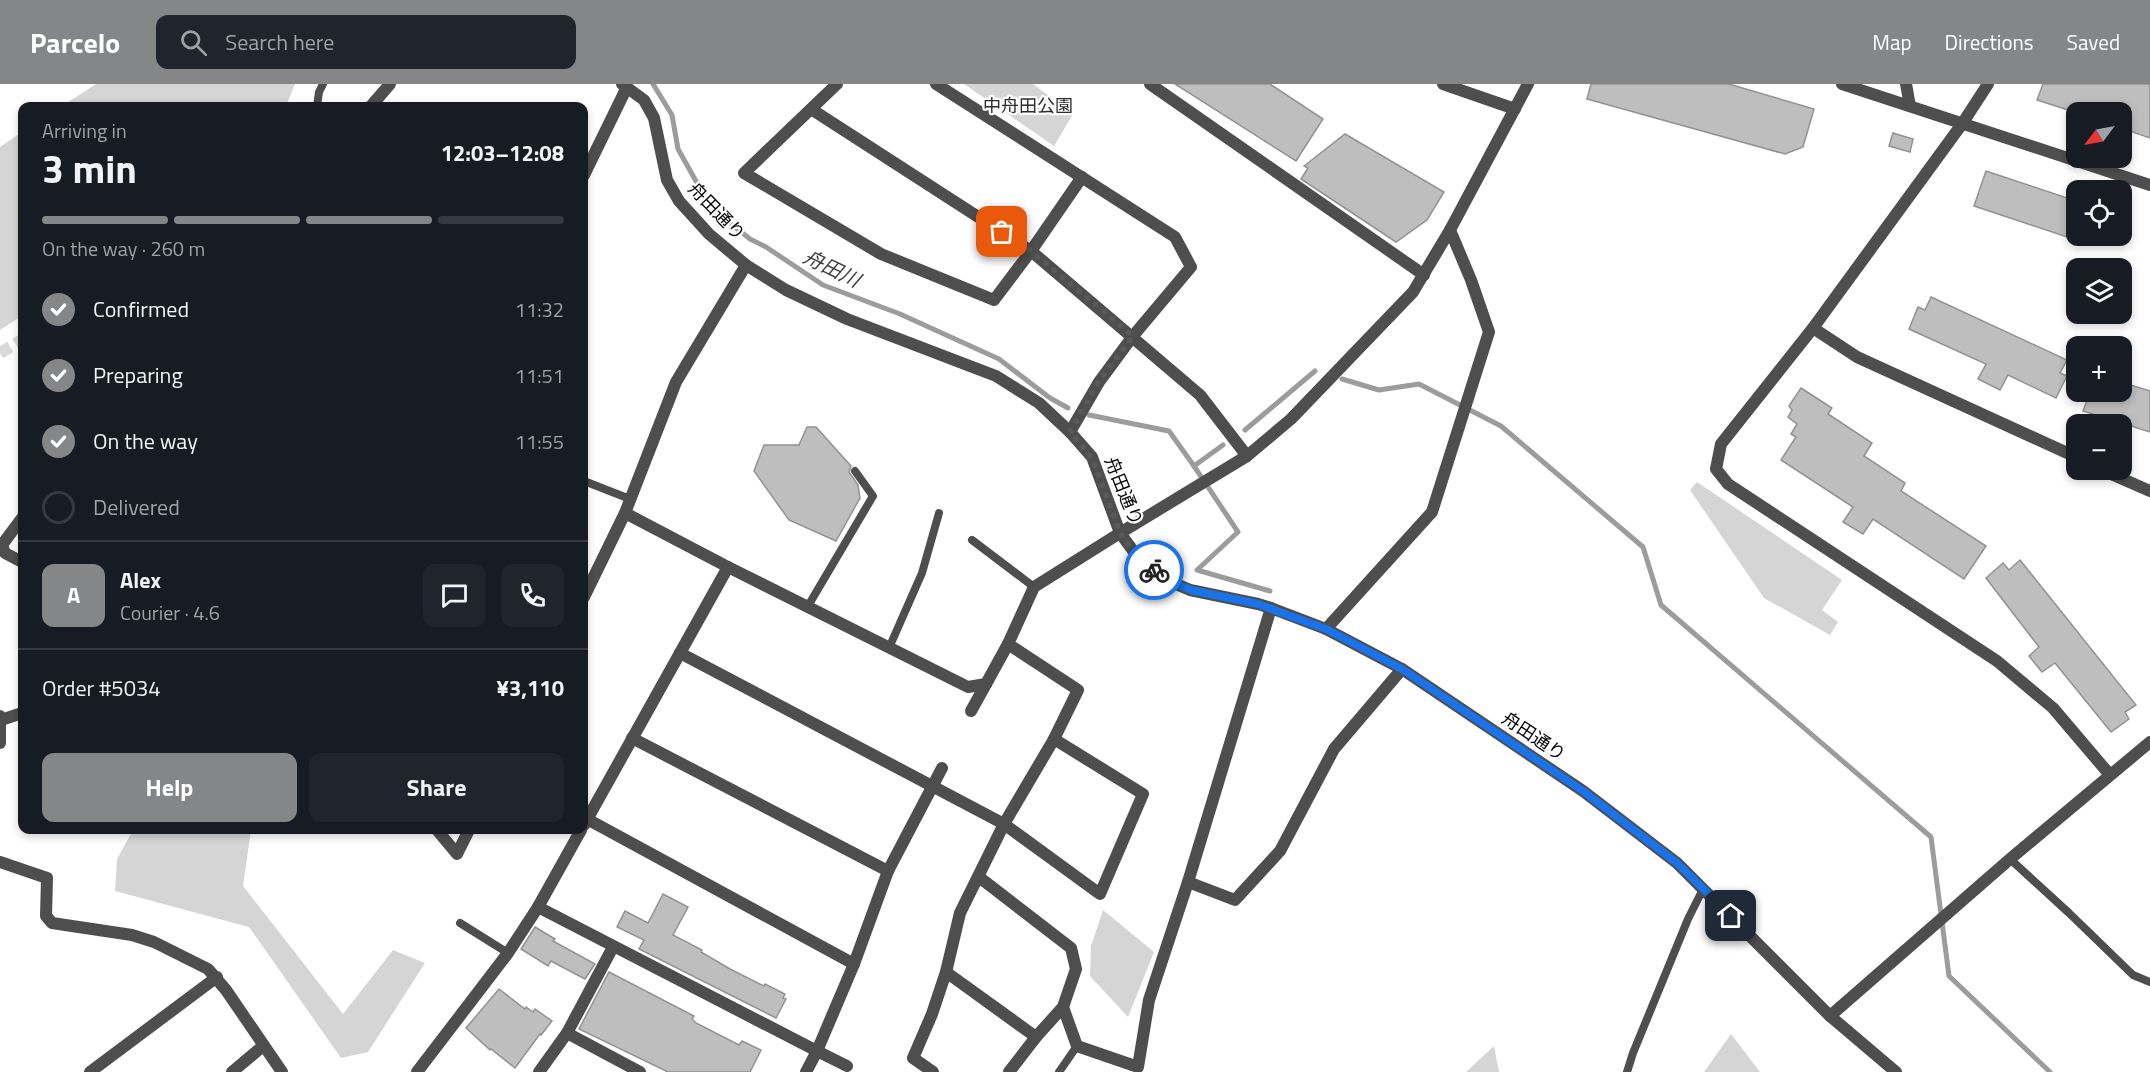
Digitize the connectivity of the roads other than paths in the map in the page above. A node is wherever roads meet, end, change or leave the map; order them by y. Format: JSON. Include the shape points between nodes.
{"nodes":[{"id":1,"x":323,"y":84,"type":"edge"},
{"id":2,"x":390,"y":84,"type":"edge"},
{"id":3,"x":837,"y":84,"type":"edge"},
{"id":4,"x":936,"y":84,"type":"edge"},
{"id":5,"x":1150,"y":84,"type":"edge"},
{"id":6,"x":1443,"y":84,"type":"edge"},
{"id":7,"x":1528,"y":84,"type":"edge"},
{"id":8,"x":1842,"y":84,"type":"edge"},
{"id":9,"x":1906,"y":84,"type":"edge"},
{"id":10,"x":1988,"y":84,"type":"edge"},
{"id":11,"x":624,"y":86,"type":"edge"},
{"id":12,"x":318,"y":102,"type":"edge"},
{"id":13,"x":374,"y":102,"type":"edge"},
{"id":14,"x":1910,"y":106,"type":"junction"},
{"id":15,"x":811,"y":109,"type":"junction"},
{"id":16,"x":1515,"y":109,"type":"junction"},
{"id":17,"x":1962,"y":124,"type":"junction"},
{"id":18,"x":588,"y":167,"type":"edge"},
{"id":19,"x":1082,"y":177,"type":"junction"},
{"id":20,"x":2150,"y":184,"type":"edge"},
{"id":21,"x":1450,"y":230,"type":"junction"},
{"id":22,"x":1031,"y":251,"type":"junction"},
{"id":23,"x":746,"y":265,"type":"junction"},
{"id":24,"x":1424,"y":275,"type":"junction"},
{"id":25,"x":1813,"y":328,"type":"junction"},
{"id":26,"x":1133,"y":336,"type":"junction"},
{"id":27,"x":1070,"y":432,"type":"junction"},
{"id":28,"x":2066,"y":453,"type":"edge"},
{"id":29,"x":1247,"y":456,"type":"junction"},
{"id":30,"x":855,"y":471,"type":"dead end"},
{"id":31,"x":2125,"y":480,"type":"edge"},
{"id":32,"x":588,"y":483,"type":"edge"},
{"id":33,"x":2150,"y":491,"type":"edge"},
{"id":34,"x":630,"y":500,"type":"junction"},
{"id":35,"x":625,"y":513,"type":"junction"},
{"id":36,"x":939,"y":513,"type":"dead end"},
{"id":37,"x":18,"y":524,"type":"edge"},
{"id":38,"x":1120,"y":533,"type":"junction"},
{"id":39,"x":972,"y":540,"type":"dead end"},
{"id":40,"x":18,"y":560,"type":"edge"},
{"id":41,"x":728,"y":567,"type":"junction"},
{"id":42,"x":1034,"y":587,"type":"junction"},
{"id":43,"x":588,"y":589,"type":"edge"},
{"id":44,"x":808,"y":606,"type":"junction"},
{"id":45,"x":1271,"y":608,"type":"junction"},
{"id":46,"x":1326,"y":629,"type":"junction"},
{"id":47,"x":1008,"y":644,"type":"junction"},
{"id":48,"x":890,"y":648,"type":"junction"},
{"id":49,"x":680,"y":653,"type":"junction"},
{"id":50,"x":1402,"y":669,"type":"junction"},
{"id":51,"x":986,"y":684,"type":"junction"},
{"id":52,"x":971,"y":711,"type":"dead end"},
{"id":53,"x":18,"y":714,"type":"edge"},
{"id":54,"x":1,"y":718,"type":"edge"},
{"id":55,"x":632,"y":738,"type":"junction"},
{"id":56,"x":1054,"y":739,"type":"junction"},
{"id":57,"x":2150,"y":742,"type":"edge"},
{"id":58,"x":0,"y":743,"type":"edge"},
{"id":59,"x":942,"y":768,"type":"dead end"},
{"id":60,"x":2110,"y":775,"type":"junction"},
{"id":61,"x":932,"y":787,"type":"junction"},
{"id":62,"x":588,"y":818,"type":"edge"},
{"id":63,"x":1004,"y":824,"type":"junction"},
{"id":64,"x":588,"y":827,"type":"edge"},
{"id":65,"x":440,"y":834,"type":"edge"},
{"id":66,"x":467,"y":834,"type":"edge"},
{"id":67,"x":579,"y":834,"type":"edge"},
{"id":68,"x":2010,"y":859,"type":"junction"},
{"id":69,"x":0,"y":862,"type":"edge"},
{"id":70,"x":888,"y":871,"type":"junction"},
{"id":71,"x":979,"y":877,"type":"junction"},
{"id":72,"x":1188,"y":882,"type":"junction"},
{"id":73,"x":1703,"y":889,"type":"junction"},
{"id":74,"x":538,"y":907,"type":"junction"},
{"id":75,"x":460,"y":923,"type":"dead end"},
{"id":76,"x":613,"y":947,"type":"junction"},
{"id":77,"x":508,"y":953,"type":"junction"},
{"id":78,"x":854,"y":964,"type":"junction"},
{"id":79,"x":946,"y":972,"type":"junction"},
{"id":80,"x":217,"y":977,"type":"junction"},
{"id":81,"x":2150,"y":982,"type":"edge"},
{"id":82,"x":1063,"y":1007,"type":"junction"},
{"id":83,"x":1830,"y":1016,"type":"junction"},
{"id":84,"x":567,"y":1033,"type":"junction"},
{"id":85,"x":1036,"y":1037,"type":"junction"},
{"id":86,"x":263,"y":1046,"type":"junction"},
{"id":87,"x":1077,"y":1046,"type":"junction"},
{"id":88,"x":818,"y":1051,"type":"junction"},
{"id":89,"x":847,"y":1066,"type":"dead end"},
{"id":90,"x":1138,"y":1069,"type":"edge"},
{"id":91,"x":634,"y":1071,"type":"edge"},
{"id":92,"x":90,"y":1072,"type":"edge"},
{"id":93,"x":232,"y":1072,"type":"edge"},
{"id":94,"x":282,"y":1072,"type":"edge"},
{"id":95,"x":417,"y":1072,"type":"edge"},
{"id":96,"x":539,"y":1072,"type":"edge"},
{"id":97,"x":806,"y":1072,"type":"edge"},
{"id":98,"x":933,"y":1072,"type":"edge"},
{"id":99,"x":1009,"y":1072,"type":"edge"},
{"id":100,"x":1059,"y":1072,"type":"edge"},
{"id":101,"x":1627,"y":1072,"type":"edge"},
{"id":102,"x":1896,"y":1072,"type":"edge"}],
"edges":[{"from":1,"to":12,"type":"lane"},
{"from":2,"to":13,"type":"street"},
{"from":3,"to":15,"type":"street"},
{"from":4,"to":19,"type":"street"},
{"from":5,"to":24,"type":"street"},
{"from":6,"to":16,"type":"street"},
{"from":7,"to":16,"type":"street"},
{"from":8,"to":14,"type":"street"},
{"from":9,"to":14,"type":"street"},
{"from":10,"to":17,"type":"street"},
{"from":11,"to":18,"type":"street"},
{"from":11,"to":23,"type":"street","name":"舟田通り","via":[[644,100],[654,118],[667,180],[679,201],[709,234]]},
{"from":14,"to":17,"type":"street"},
{"from":15,"to":22,"type":"street"},
{"from":15,"to":22,"type":"street","via":[[744,173],[881,254],[994,300]]},
{"from":16,"to":21,"type":"street"},
{"from":17,"to":20,"type":"street"},
{"from":17,"to":25,"type":"street"},
{"from":19,"to":22,"type":"street"},
{"from":19,"to":26,"type":"street","via":[[1175,237],[1191,267]]},
{"from":21,"to":24,"type":"street"},
{"from":21,"to":46,"type":"street","via":[[1489,332],[1432,512]]},
{"from":22,"to":26,"type":"street"},
{"from":23,"to":27,"type":"street","name":"舟田通り","via":[[823,309],[996,376],[1039,403]]},
{"from":23,"to":34,"type":"street","via":[[676,382]]},
{"from":24,"to":29,"type":"street","via":[[1413,292],[1291,419]]},
{"from":25,"to":28,"type":"street","via":[[1857,357]]},
{"from":25,"to":60,"type":"street","via":[[1721,444],[1716,469],[1728,484],[1997,661],[2054,708]]},
{"from":26,"to":27,"type":"street","via":[[1099,381]]},
{"from":26,"to":29,"type":"street","via":[[1200,394]]},
{"from":27,"to":38,"type":"street","name":"舟田通り","via":[[1092,458]]},
{"from":29,"to":38,"type":"street"},
{"from":30,"to":44,"type":"lane","via":[[873,495]]},
{"from":31,"to":33,"type":"street"},
{"from":32,"to":34,"type":"lane"},
{"from":34,"to":35,"type":"street"},
{"from":35,"to":41,"type":"street"},
{"from":35,"to":43,"type":"street"},
{"from":36,"to":48,"type":"lane","via":[[922,573]]},
{"from":37,"to":40,"type":"street","via":[[2,546],[4,553]]},
{"from":38,"to":42,"type":"street"},
{"from":38,"to":45,"type":"street","name":"舟田通り","via":[[1137,556],[1162,578],[1191,590]]},
{"from":39,"to":42,"type":"lane"},
{"from":41,"to":44,"type":"street"},
{"from":41,"to":49,"type":"street"},
{"from":42,"to":47,"type":"street"},
{"from":44,"to":48,"type":"street"},
{"from":45,"to":46,"type":"street","name":"舟田通り"},
{"from":45,"to":72,"type":"street"},
{"from":46,"to":50,"type":"street","name":"舟田通り"},
{"from":47,"to":51,"type":"street"},
{"from":47,"to":56,"type":"street","via":[[1078,690]]},
{"from":48,"to":51,"type":"street","via":[[968,687]]},
{"from":49,"to":55,"type":"street"},
{"from":49,"to":61,"type":"street"},
{"from":50,"to":72,"type":"street","via":[[1334,749],[1280,851],[1235,900]]},
{"from":50,"to":73,"type":"street","name":"舟田通り","via":[[1583,791],[1677,863]]},
{"from":51,"to":52,"type":"street"},
{"from":53,"to":54,"type":"street"},
{"from":54,"to":58,"type":"street"},
{"from":55,"to":62,"type":"street"},
{"from":55,"to":70,"type":"street"},
{"from":56,"to":63,"type":"street"},
{"from":56,"to":63,"type":"street","via":[[1143,794],[1100,894]]},
{"from":57,"to":60,"type":"street"},
{"from":59,"to":61,"type":"street"},
{"from":60,"to":68,"type":"street"},
{"from":61,"to":63,"type":"street"},
{"from":61,"to":70,"type":"street"},
{"from":63,"to":71,"type":"street"},
{"from":64,"to":78,"type":"street"},
{"from":65,"to":66,"type":"street","via":[[457,854]]},
{"from":67,"to":74,"type":"street"},
{"from":68,"to":81,"type":"lane","via":[[2133,975]]},
{"from":68,"to":83,"type":"street"},
{"from":69,"to":80,"type":"street","via":[[47,878],[46,916],[52,923],[154,942]]},
{"from":70,"to":78,"type":"street"},
{"from":71,"to":79,"type":"street","via":[[960,913]]},
{"from":71,"to":82,"type":"street","via":[[1071,948],[1076,969]]},
{"from":72,"to":90,"type":"street","via":[[1149,999]]},
{"from":73,"to":83,"type":"street","name":"舟田通り"},
{"from":73,"to":101,"type":"lane"},
{"from":74,"to":76,"type":"street"},
{"from":74,"to":77,"type":"street"},
{"from":75,"to":77,"type":"lane"},
{"from":76,"to":84,"type":"street"},
{"from":76,"to":88,"type":"street"},
{"from":77,"to":95,"type":"street"},
{"from":78,"to":88,"type":"street"},
{"from":79,"to":85,"type":"street"},
{"from":79,"to":98,"type":"street","via":[[913,1058]]},
{"from":80,"to":86,"type":"street"},
{"from":80,"to":92,"type":"street"},
{"from":82,"to":85,"type":"street"},
{"from":82,"to":87,"type":"street"},
{"from":83,"to":102,"type":"street","name":"舟田通り"},
{"from":84,"to":91,"type":"street"},
{"from":84,"to":96,"type":"street"},
{"from":85,"to":99,"type":"street"},
{"from":86,"to":93,"type":"street"},
{"from":86,"to":94,"type":"street"},
{"from":87,"to":90,"type":"street"},
{"from":87,"to":100,"type":"lane"},
{"from":88,"to":89,"type":"street"},
{"from":88,"to":97,"type":"street"}]}
